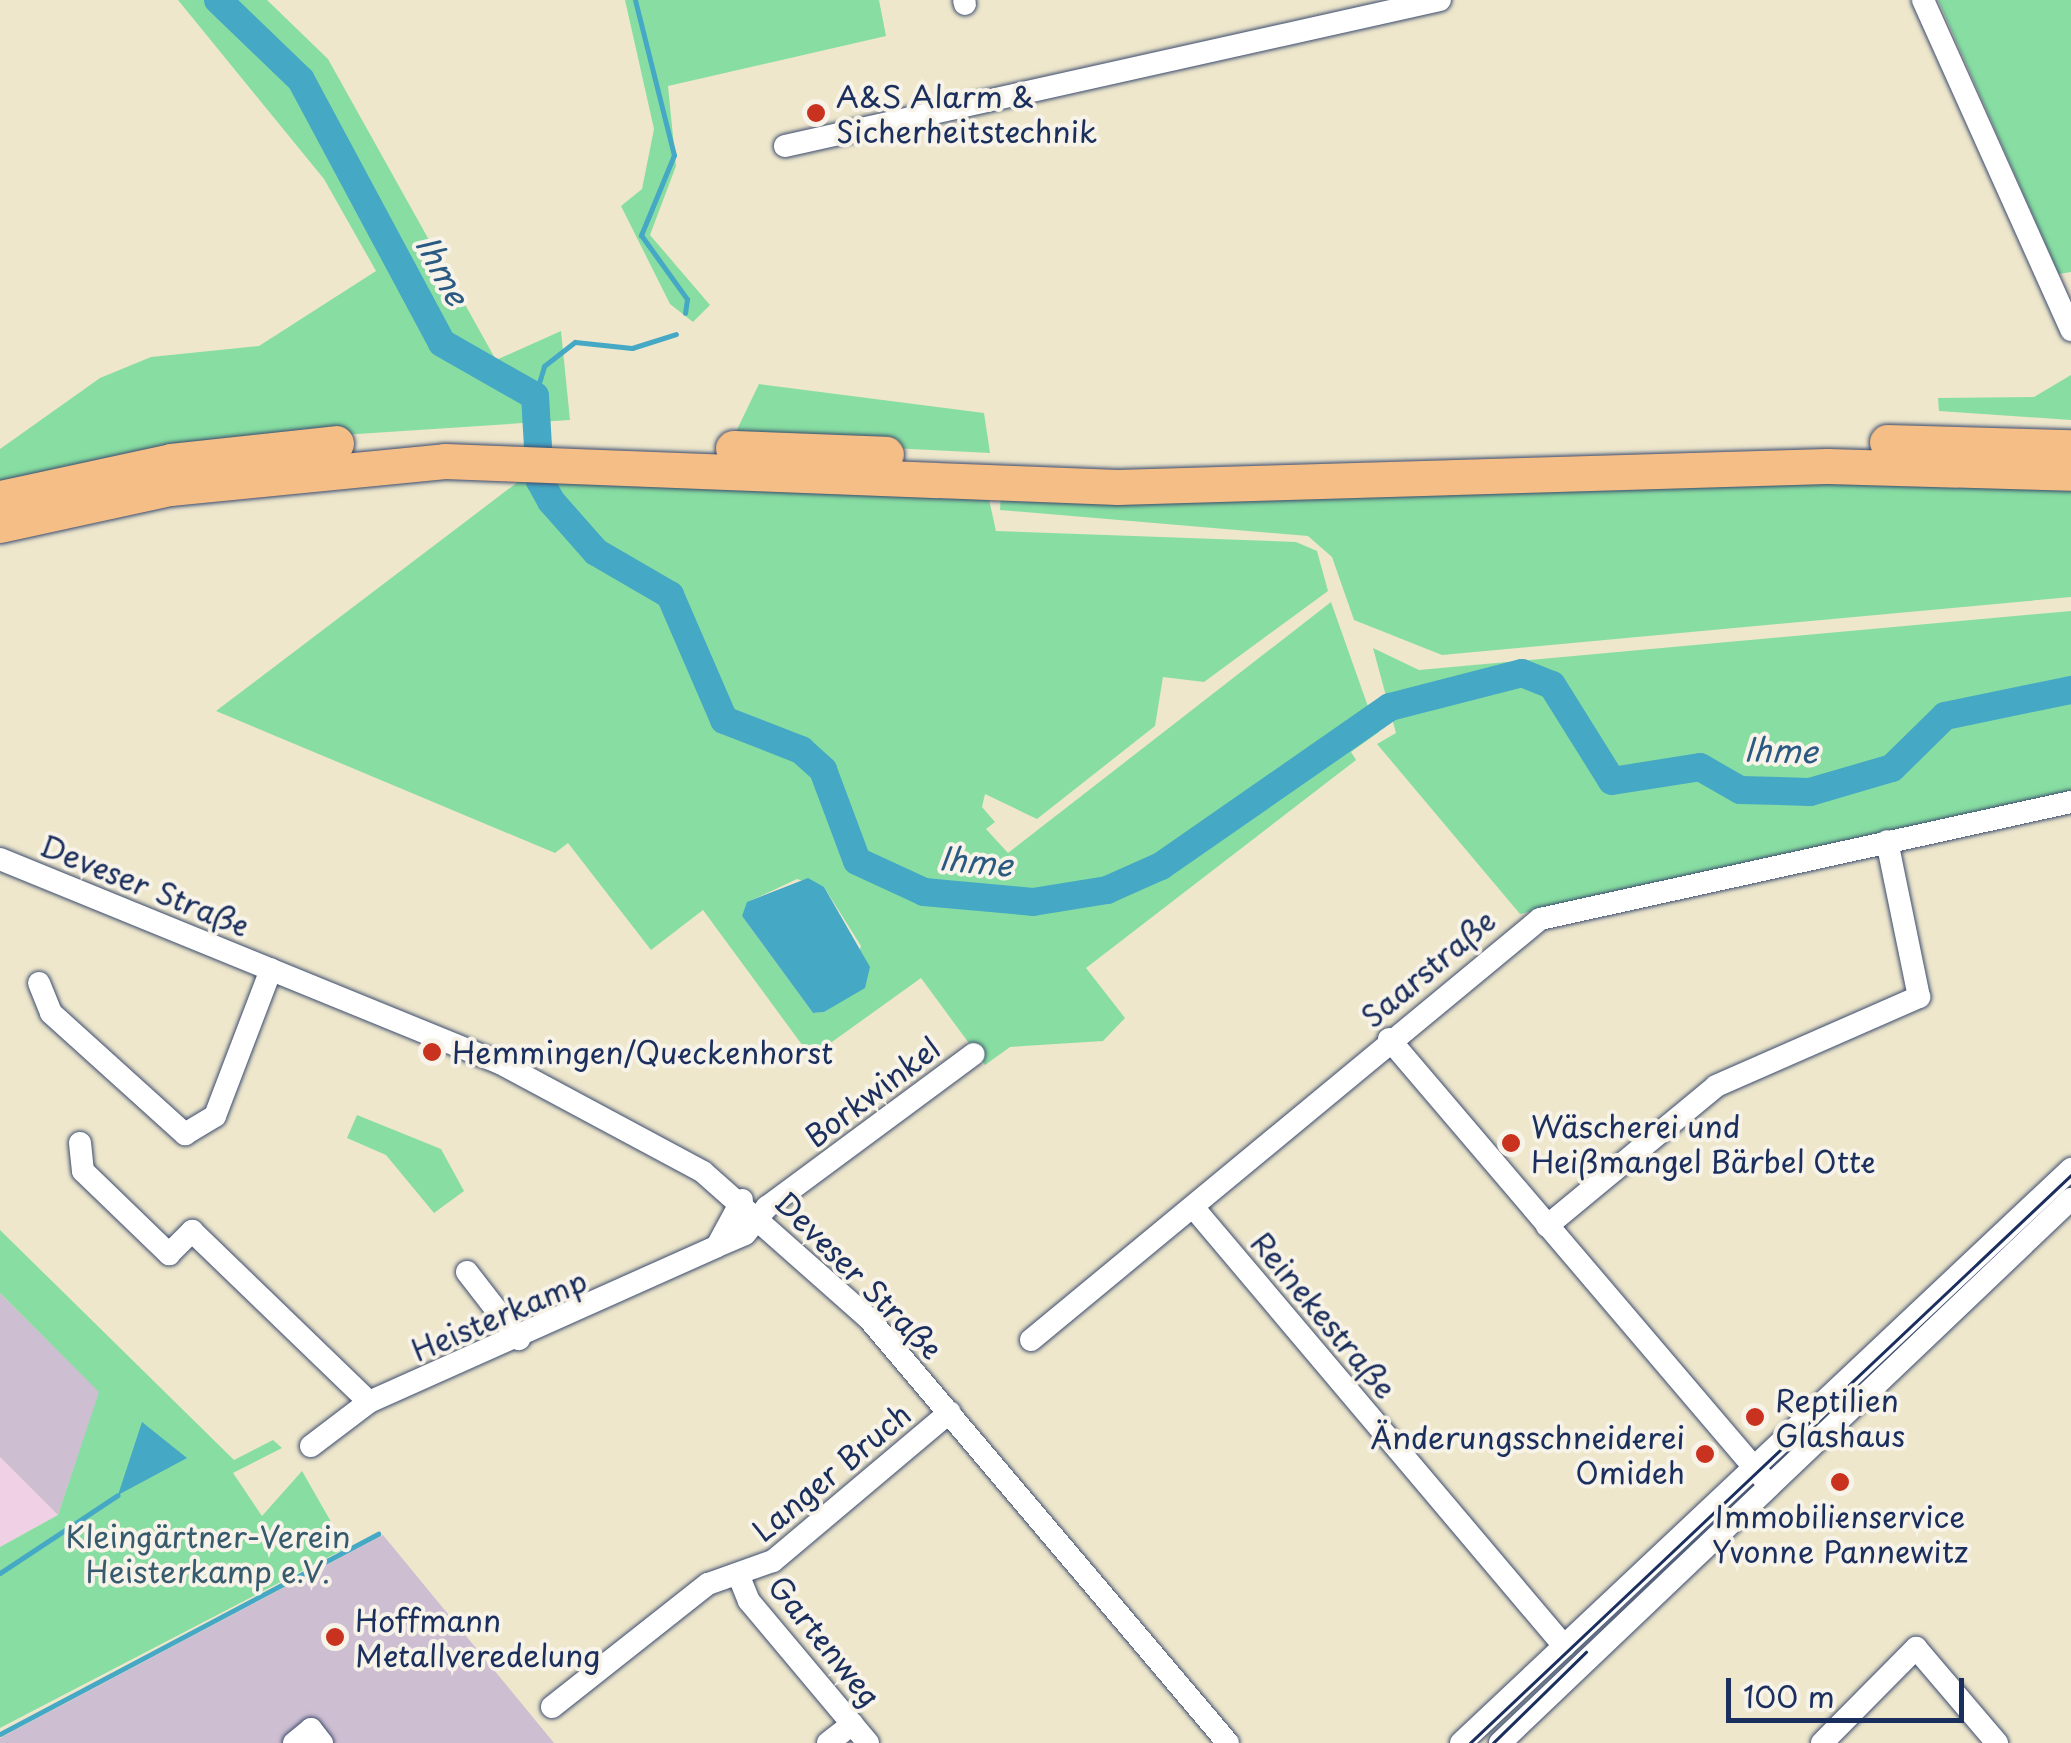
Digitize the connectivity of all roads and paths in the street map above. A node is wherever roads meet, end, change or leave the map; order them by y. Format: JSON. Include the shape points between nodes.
{"nodes":[{"id":1,"x":1440,"y":0,"type":"edge"},
{"id":2,"x":1923,"y":0,"type":"edge"},
{"id":3,"x":785,"y":146,"type":"dead end"},
{"id":4,"x":2071,"y":330,"type":"edge"},
{"id":5,"x":2071,"y":447,"type":"edge"},
{"id":6,"x":508,"y":451,"type":"junction"},
{"id":7,"x":575,"y":453,"type":"junction"},
{"id":8,"x":2071,"y":473,"type":"edge"},
{"id":9,"x":0,"y":498,"type":"edge"},
{"id":10,"x":0,"y":525,"type":"edge"},
{"id":11,"x":2071,"y":802,"type":"edge"},
{"id":12,"x":1887,"y":841,"type":"junction"},
{"id":13,"x":0,"y":859,"type":"edge"},
{"id":14,"x":271,"y":969,"type":"junction"},
{"id":15,"x":40,"y":984,"type":"dead end"},
{"id":16,"x":1390,"y":1039,"type":"junction"},
{"id":17,"x":974,"y":1054,"type":"dead end"},
{"id":18,"x":80,"y":1144,"type":"dead end"},
{"id":19,"x":2071,"y":1168,"type":"edge"},
{"id":20,"x":742,"y":1200,"type":"junction"},
{"id":21,"x":2071,"y":1200,"type":"edge"},
{"id":22,"x":1193,"y":1207,"type":"junction"},
{"id":23,"x":760,"y":1216,"type":"junction"},
{"id":24,"x":1547,"y":1226,"type":"junction"},
{"id":25,"x":717,"y":1246,"type":"junction"},
{"id":26,"x":467,"y":1272,"type":"dead end"},
{"id":27,"x":519,"y":1340,"type":"junction"},
{"id":28,"x":1031,"y":1340,"type":"dead end"},
{"id":29,"x":369,"y":1402,"type":"junction"},
{"id":30,"x":950,"y":1412,"type":"junction"},
{"id":31,"x":311,"y":1446,"type":"dead end"},
{"id":32,"x":1761,"y":1475,"type":"junction"},
{"id":33,"x":738,"y":1574,"type":"junction"},
{"id":34,"x":1564,"y":1646,"type":"junction"},
{"id":35,"x":552,"y":1707,"type":"dead end"},
{"id":36,"x":852,"y":1724,"type":"junction"},
{"id":37,"x":828,"y":1743,"type":"edge"},
{"id":38,"x":868,"y":1743,"type":"edge"},
{"id":39,"x":1228,"y":1743,"type":"edge"},
{"id":40,"x":1460,"y":1743,"type":"edge"},
{"id":41,"x":1500,"y":1743,"type":"edge"},
{"id":42,"x":1822,"y":1743,"type":"edge"},
{"id":43,"x":1997,"y":1743,"type":"edge"}],
"edges":[{"from":1,"to":3,"type":"street"},
{"from":2,"to":4,"type":"street"},
{"from":5,"to":7,"type":"highway","via":[[1804,443],[1256,466]]},
{"from":6,"to":7,"type":"highway"},
{"from":6,"to":9,"type":"highway","via":[[200,456]]},
{"from":6,"to":10,"type":"highway","via":[[292,471]]},
{"from":7,"to":8,"type":"highway","via":[[1170,488],[1827,466]]},
{"from":11,"to":12,"type":"street","name":"Saarstraße"},
{"from":12,"to":16,"type":"street","name":"Saarstraße","via":[[1556,912],[1505,940]]},
{"from":12,"to":24,"type":"street","via":[[1919,997],[1716,1086]]},
{"from":13,"to":14,"type":"street","name":"Deveser Straße"},
{"from":14,"to":15,"type":"street","via":[[214,1116],[185,1134],[51,1014]]},
{"from":14,"to":20,"type":"street","name":"Deveser Straße","via":[[576,1097]]},
{"from":16,"to":22,"type":"street","name":"Saarstraße"},
{"from":16,"to":24,"type":"street"},
{"from":17,"to":23,"type":"street","name":"Borkwinkel"},
{"from":18,"to":29,"type":"street","via":[[84,1172],[170,1254],[192,1230]]},
{"from":19,"to":32,"type":"street"},
{"from":20,"to":23,"type":"street","name":"Deveser Straße"},
{"from":20,"to":25,"type":"street"},
{"from":21,"to":32,"type":"street"},
{"from":22,"to":28,"type":"street","name":"Saarstraße"},
{"from":22,"to":34,"type":"street","name":"Reinekestraße"},
{"from":23,"to":25,"type":"street","name":"Heisterkamp"},
{"from":23,"to":30,"type":"street","name":"Deveser Straße"},
{"from":24,"to":32,"type":"street"},
{"from":25,"to":27,"type":"street","name":"Heisterkamp"},
{"from":26,"to":27,"type":"street"},
{"from":27,"to":29,"type":"street","name":"Heisterkamp"},
{"from":29,"to":31,"type":"street","name":"Heisterkamp"},
{"from":30,"to":33,"type":"street","name":"Langer Bruch","via":[[773,1561]]},
{"from":30,"to":39,"type":"street","name":"Deveser Straße"},
{"from":32,"to":34,"type":"street"},
{"from":32,"to":41,"type":"street"},
{"from":33,"to":35,"type":"street","name":"Langer Bruch","via":[[708,1584]]},
{"from":33,"to":36,"type":"street","name":"Gartenweg"},
{"from":34,"to":40,"type":"street"},
{"from":36,"to":37,"type":"street"},
{"from":36,"to":38,"type":"street","name":"Gartenweg"},
{"from":42,"to":43,"type":"street","via":[[1916,1648]]}]}
